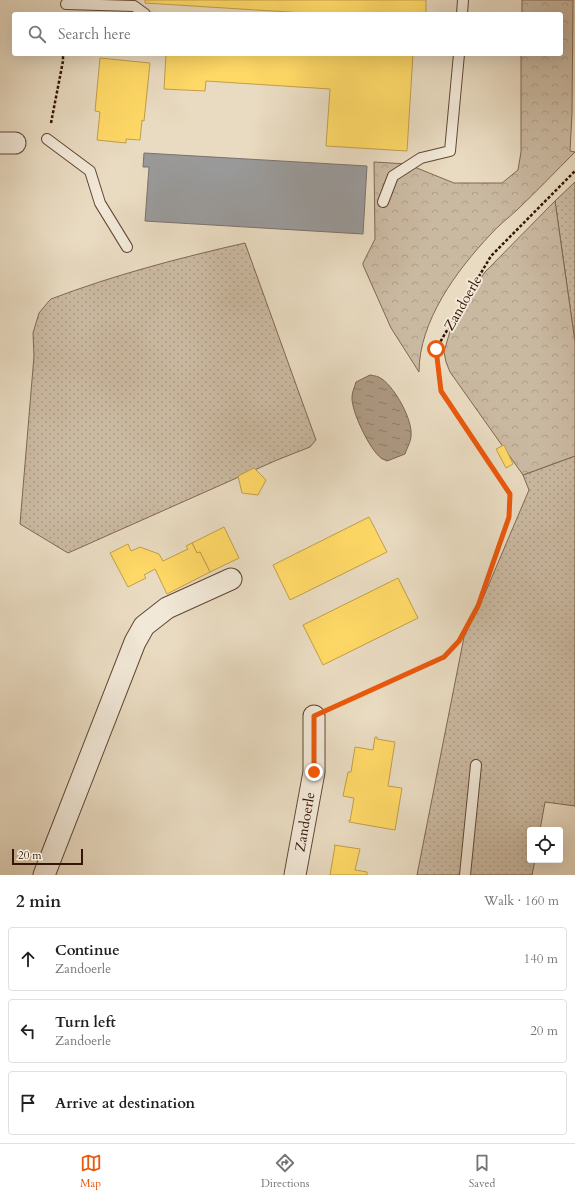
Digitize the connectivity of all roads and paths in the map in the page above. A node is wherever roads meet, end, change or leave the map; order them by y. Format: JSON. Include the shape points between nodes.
{"nodes":[{"id":1,"x":463,"y":0,"type":"edge"},
{"id":2,"x":66,"y":4,"type":"dead end"},
{"id":3,"x":142,"y":12,"type":"edge"},
{"id":4,"x":462,"y":12,"type":"edge"},
{"id":5,"x":63,"y":56,"type":"edge"},
{"id":6,"x":459,"y":56,"type":"edge"},
{"id":7,"x":47,"y":139,"type":"joint"},
{"id":8,"x":575,"y":171,"type":"edge"},
{"id":9,"x":383,"y":202,"type":"dead end"},
{"id":10,"x":127,"y":247,"type":"dead end"},
{"id":11,"x":231,"y":579,"type":"dead end"},
{"id":12,"x":314,"y":716,"type":"joint"},
{"id":13,"x":476,"y":765,"type":"dead end"},
{"id":14,"x":44,"y":875,"type":"edge"},
{"id":15,"x":295,"y":875,"type":"edge"},
{"id":16,"x":465,"y":875,"type":"edge"}],
"edges":[{"from":1,"to":4,"type":"lane"},
{"from":2,"to":3,"type":"lane","via":[[134,6]]},
{"from":5,"to":7,"type":"path"},
{"from":6,"to":9,"type":"lane","via":[[450,151],[421,158],[393,176]]},
{"from":7,"to":10,"type":"lane","via":[[90,172],[100,203]]},
{"from":8,"to":12,"type":"path","name":"Zandoerle","via":[[491,256],[436,349],[441,391],[510,494],[509,517],[478,606],[459,641],[444,657]]},
{"from":11,"to":14,"type":"street","via":[[167,608],[144,626],[135,642]]},
{"from":12,"to":15,"type":"street","name":"Zandoerle","via":[[314,772]]},
{"from":13,"to":16,"type":"lane"}]}
